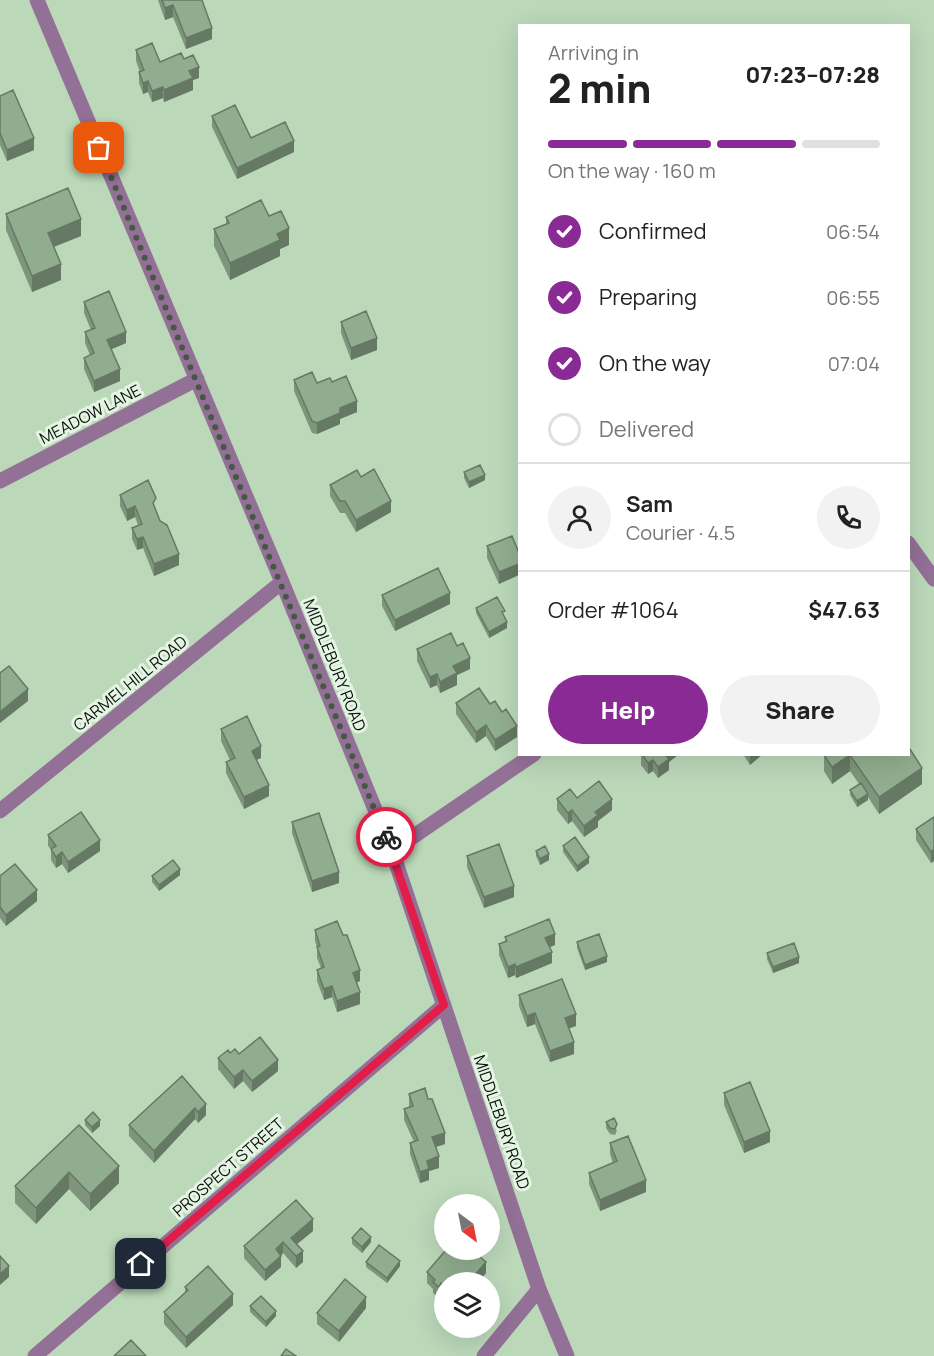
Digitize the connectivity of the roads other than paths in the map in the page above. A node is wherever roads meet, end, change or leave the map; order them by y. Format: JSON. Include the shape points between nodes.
{"nodes":[{"id":1,"x":37,"y":0,"type":"edge"},
{"id":2,"x":197,"y":379,"type":"junction"},
{"id":3,"x":0,"y":480,"type":"edge"},
{"id":4,"x":910,"y":546,"type":"edge"},
{"id":5,"x":934,"y":579,"type":"edge"},
{"id":6,"x":282,"y":582,"type":"junction"},
{"id":7,"x":531,"y":756,"type":"edge"},
{"id":8,"x":0,"y":812,"type":"edge"},
{"id":9,"x":392,"y":851,"type":"junction"},
{"id":10,"x":444,"y":1005,"type":"junction"},
{"id":11,"x":539,"y":1288,"type":"junction"},
{"id":12,"x":34,"y":1356,"type":"edge"},
{"id":13,"x":484,"y":1356,"type":"edge"},
{"id":14,"x":567,"y":1356,"type":"edge"}],
"edges":[{"from":1,"to":2,"type":"street","name":"MIDDLEBURY ROAD"},
{"from":2,"to":3,"type":"street","name":"MEADOW LANE"},
{"from":2,"to":6,"type":"street","name":"MIDDLEBURY ROAD"},
{"from":4,"to":5,"type":"street"},
{"from":6,"to":8,"type":"street","name":"CARMEL HILL ROAD"},
{"from":6,"to":9,"type":"street","name":"MIDDLEBURY ROAD"},
{"from":7,"to":9,"type":"street"},
{"from":9,"to":10,"type":"street","name":"MIDDLEBURY ROAD"},
{"from":10,"to":11,"type":"street","name":"MIDDLEBURY ROAD"},
{"from":10,"to":12,"type":"street","name":"PROSPECT STREET"},
{"from":11,"to":13,"type":"street"},
{"from":11,"to":14,"type":"street","name":"MIDDLEBURY ROAD"}]}
